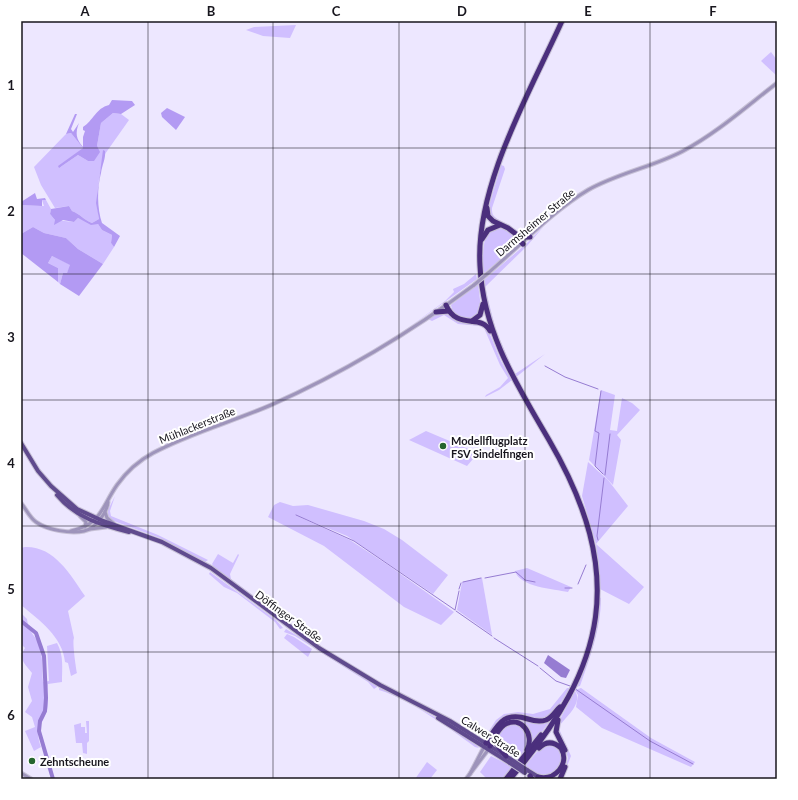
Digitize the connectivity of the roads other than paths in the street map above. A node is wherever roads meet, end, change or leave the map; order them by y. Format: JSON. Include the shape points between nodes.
{"nodes":[{"id":1,"x":562,"y":21,"type":"edge"},
{"id":2,"x":777,"y":83,"type":"edge"},
{"id":3,"x":486,"y":203,"type":"junction"},
{"id":4,"x":501,"y":225,"type":"junction"},
{"id":5,"x":517,"y":235,"type":"junction"},
{"id":6,"x":530,"y":237,"type":"junction"},
{"id":7,"x":523,"y":243,"type":"junction"},
{"id":8,"x":480,"y":244,"type":"junction"},
{"id":9,"x":484,"y":301,"type":"junction"},
{"id":10,"x":447,"y":305,"type":"junction"},
{"id":11,"x":436,"y":312,"type":"junction"},
{"id":12,"x":451,"y":312,"type":"junction"},
{"id":13,"x":471,"y":321,"type":"junction"},
{"id":14,"x":495,"y":338,"type":"junction"},
{"id":15,"x":309,"y":387,"type":"joint"},
{"id":16,"x":21,"y":442,"type":"edge"},
{"id":17,"x":51,"y":486,"type":"junction"},
{"id":18,"x":21,"y":503,"type":"edge"},
{"id":19,"x":104,"y":511,"type":"junction"},
{"id":20,"x":80,"y":516,"type":"junction"},
{"id":21,"x":91,"y":516,"type":"junction"},
{"id":22,"x":97,"y":521,"type":"junction"},
{"id":23,"x":114,"y":524,"type":"junction"},
{"id":24,"x":109,"y":527,"type":"junction"},
{"id":25,"x":86,"y":529,"type":"junction"},
{"id":26,"x":139,"y":533,"type":"junction"},
{"id":27,"x":326,"y":653,"type":"joint"},
{"id":28,"x":571,"y":692,"type":"junction"},
{"id":29,"x":566,"y":703,"type":"junction"},
{"id":30,"x":560,"y":707,"type":"junction"},
{"id":31,"x":496,"y":735,"type":"junction"},
{"id":32,"x":487,"y":746,"type":"junction"},
{"id":33,"x":506,"y":756,"type":"junction"},
{"id":34,"x":530,"y":756,"type":"junction"},
{"id":35,"x":511,"y":762,"type":"junction"},
{"id":36,"x":526,"y":771,"type":"junction"},
{"id":37,"x":21,"y":773,"type":"edge"},
{"id":38,"x":511,"y":777,"type":"edge"},
{"id":39,"x":467,"y":778,"type":"edge"},
{"id":40,"x":535,"y":778,"type":"edge"},
{"id":41,"x":31,"y":779,"type":"edge"},
{"id":42,"x":506,"y":779,"type":"edge"},
{"id":43,"x":560,"y":779,"type":"edge"}],
"edges":[{"from":1,"to":3,"type":"highway","via":[[503,152]]},
{"from":2,"to":6,"type":"street","name":"Darmsheimer Straße","via":[[684,150],[588,190]]},
{"from":3,"to":4,"type":"highway","via":[[488,216],[493,222]]},
{"from":3,"to":8,"type":"highway"},
{"from":4,"to":5,"type":"highway"},
{"from":4,"to":8,"type":"highway","via":[[488,230]]},
{"from":5,"to":6,"type":"highway"},
{"from":5,"to":7,"type":"highway"},
{"from":6,"to":7,"type":"street","name":"Darmsheimer Straße"},
{"from":7,"to":10,"type":"street","name":"Darmsheimer Straße","bridge":true},
{"from":8,"to":9,"type":"highway","via":[[480,273]]},
{"from":9,"to":13,"type":"highway","via":[[481,314]]},
{"from":9,"to":14,"type":"highway"},
{"from":10,"to":11,"type":"street","name":"Darmsheimer Straße"},
{"from":10,"to":12,"type":"highway"},
{"from":11,"to":12,"type":"highway"},
{"from":11,"to":15,"type":"street","name":"Darmsheimer Straße","via":[[380,348]]},
{"from":12,"to":13,"type":"highway","via":[[461,320]]},
{"from":13,"to":14,"type":"highway","via":[[485,324]]},
{"from":14,"to":28,"type":"highway","via":[[515,382],[567,472],[588,521],[595,552],[596,613],[591,641]]},
{"from":15,"to":19,"type":"street","name":"Mühlackerstraße","via":[[161,449],[141,460],[124,476]]},
{"from":16,"to":17,"type":"main road","via":[[35,467]]},
{"from":17,"to":20,"type":"main road","name":"Döffinger Straße","via":[[66,506]]},
{"from":17,"to":21,"type":"main road","via":[[72,505]]},
{"from":18,"to":25,"type":"street","via":[[33,520],[53,530]]},
{"from":19,"to":21,"type":"street"},
{"from":19,"to":22,"type":"street","name":"Mühlackerstraße"},
{"from":19,"to":23,"type":"street"},
{"from":20,"to":22,"type":"main road","name":"Döffinger Straße"},
{"from":20,"to":25,"type":"street","via":[[86,522]]},
{"from":21,"to":22,"type":"main road"},
{"from":22,"to":23,"type":"main road","name":"Döffinger Straße"},
{"from":22,"to":24,"type":"main road","name":"Döffinger Straße"},
{"from":22,"to":25,"type":"street"},
{"from":23,"to":26,"type":"main road","name":"Döffinger Straße"},
{"from":24,"to":25,"type":"street"},
{"from":24,"to":26,"type":"main road","name":"Döffinger Straße"},
{"from":26,"to":27,"type":"main road","name":"Döffinger Straße","via":[[171,546],[216,572]]},
{"from":27,"to":32,"type":"main road","name":"Calwer Straße","via":[[450,721]]},
{"from":28,"to":29,"type":"highway"},
{"from":28,"to":30,"type":"highway"},
{"from":29,"to":34,"type":"highway"},
{"from":29,"to":43,"type":"highway","via":[[556,726],[557,736],[566,756],[566,765]]},
{"from":30,"to":32,"type":"highway","via":[[552,716],[542,721],[520,717],[507,718],[498,725]]},
{"from":30,"to":38,"type":"highway"},
{"from":31,"to":32,"type":"highway"},
{"from":31,"to":33,"type":"highway","via":[[497,744]]},
{"from":31,"to":38,"type":"highway","via":[[504,725],[514,722],[524,727],[529,734],[528,748]]},
{"from":32,"to":33,"type":"main road","name":"Calwer Straße"},
{"from":32,"to":35,"type":"main road","name":"Calwer Straße"},
{"from":32,"to":39,"type":"street"},
{"from":33,"to":35,"type":"main road","name":"Calwer Straße"},
{"from":34,"to":38,"type":"highway"},
{"from":34,"to":40,"type":"highway","via":[[546,743],[556,744],[563,751],[563,763],[558,772],[548,778]]},
{"from":35,"to":36,"type":"main road","name":"Calwer Straße","bridge":true},
{"from":36,"to":40,"type":"main road","name":"Calwer Straße"},
{"from":36,"to":40,"type":"main road","name":"Calwer Straße"},
{"from":37,"to":41,"type":"street"},
{"from":38,"to":42,"type":"highway"}]}
